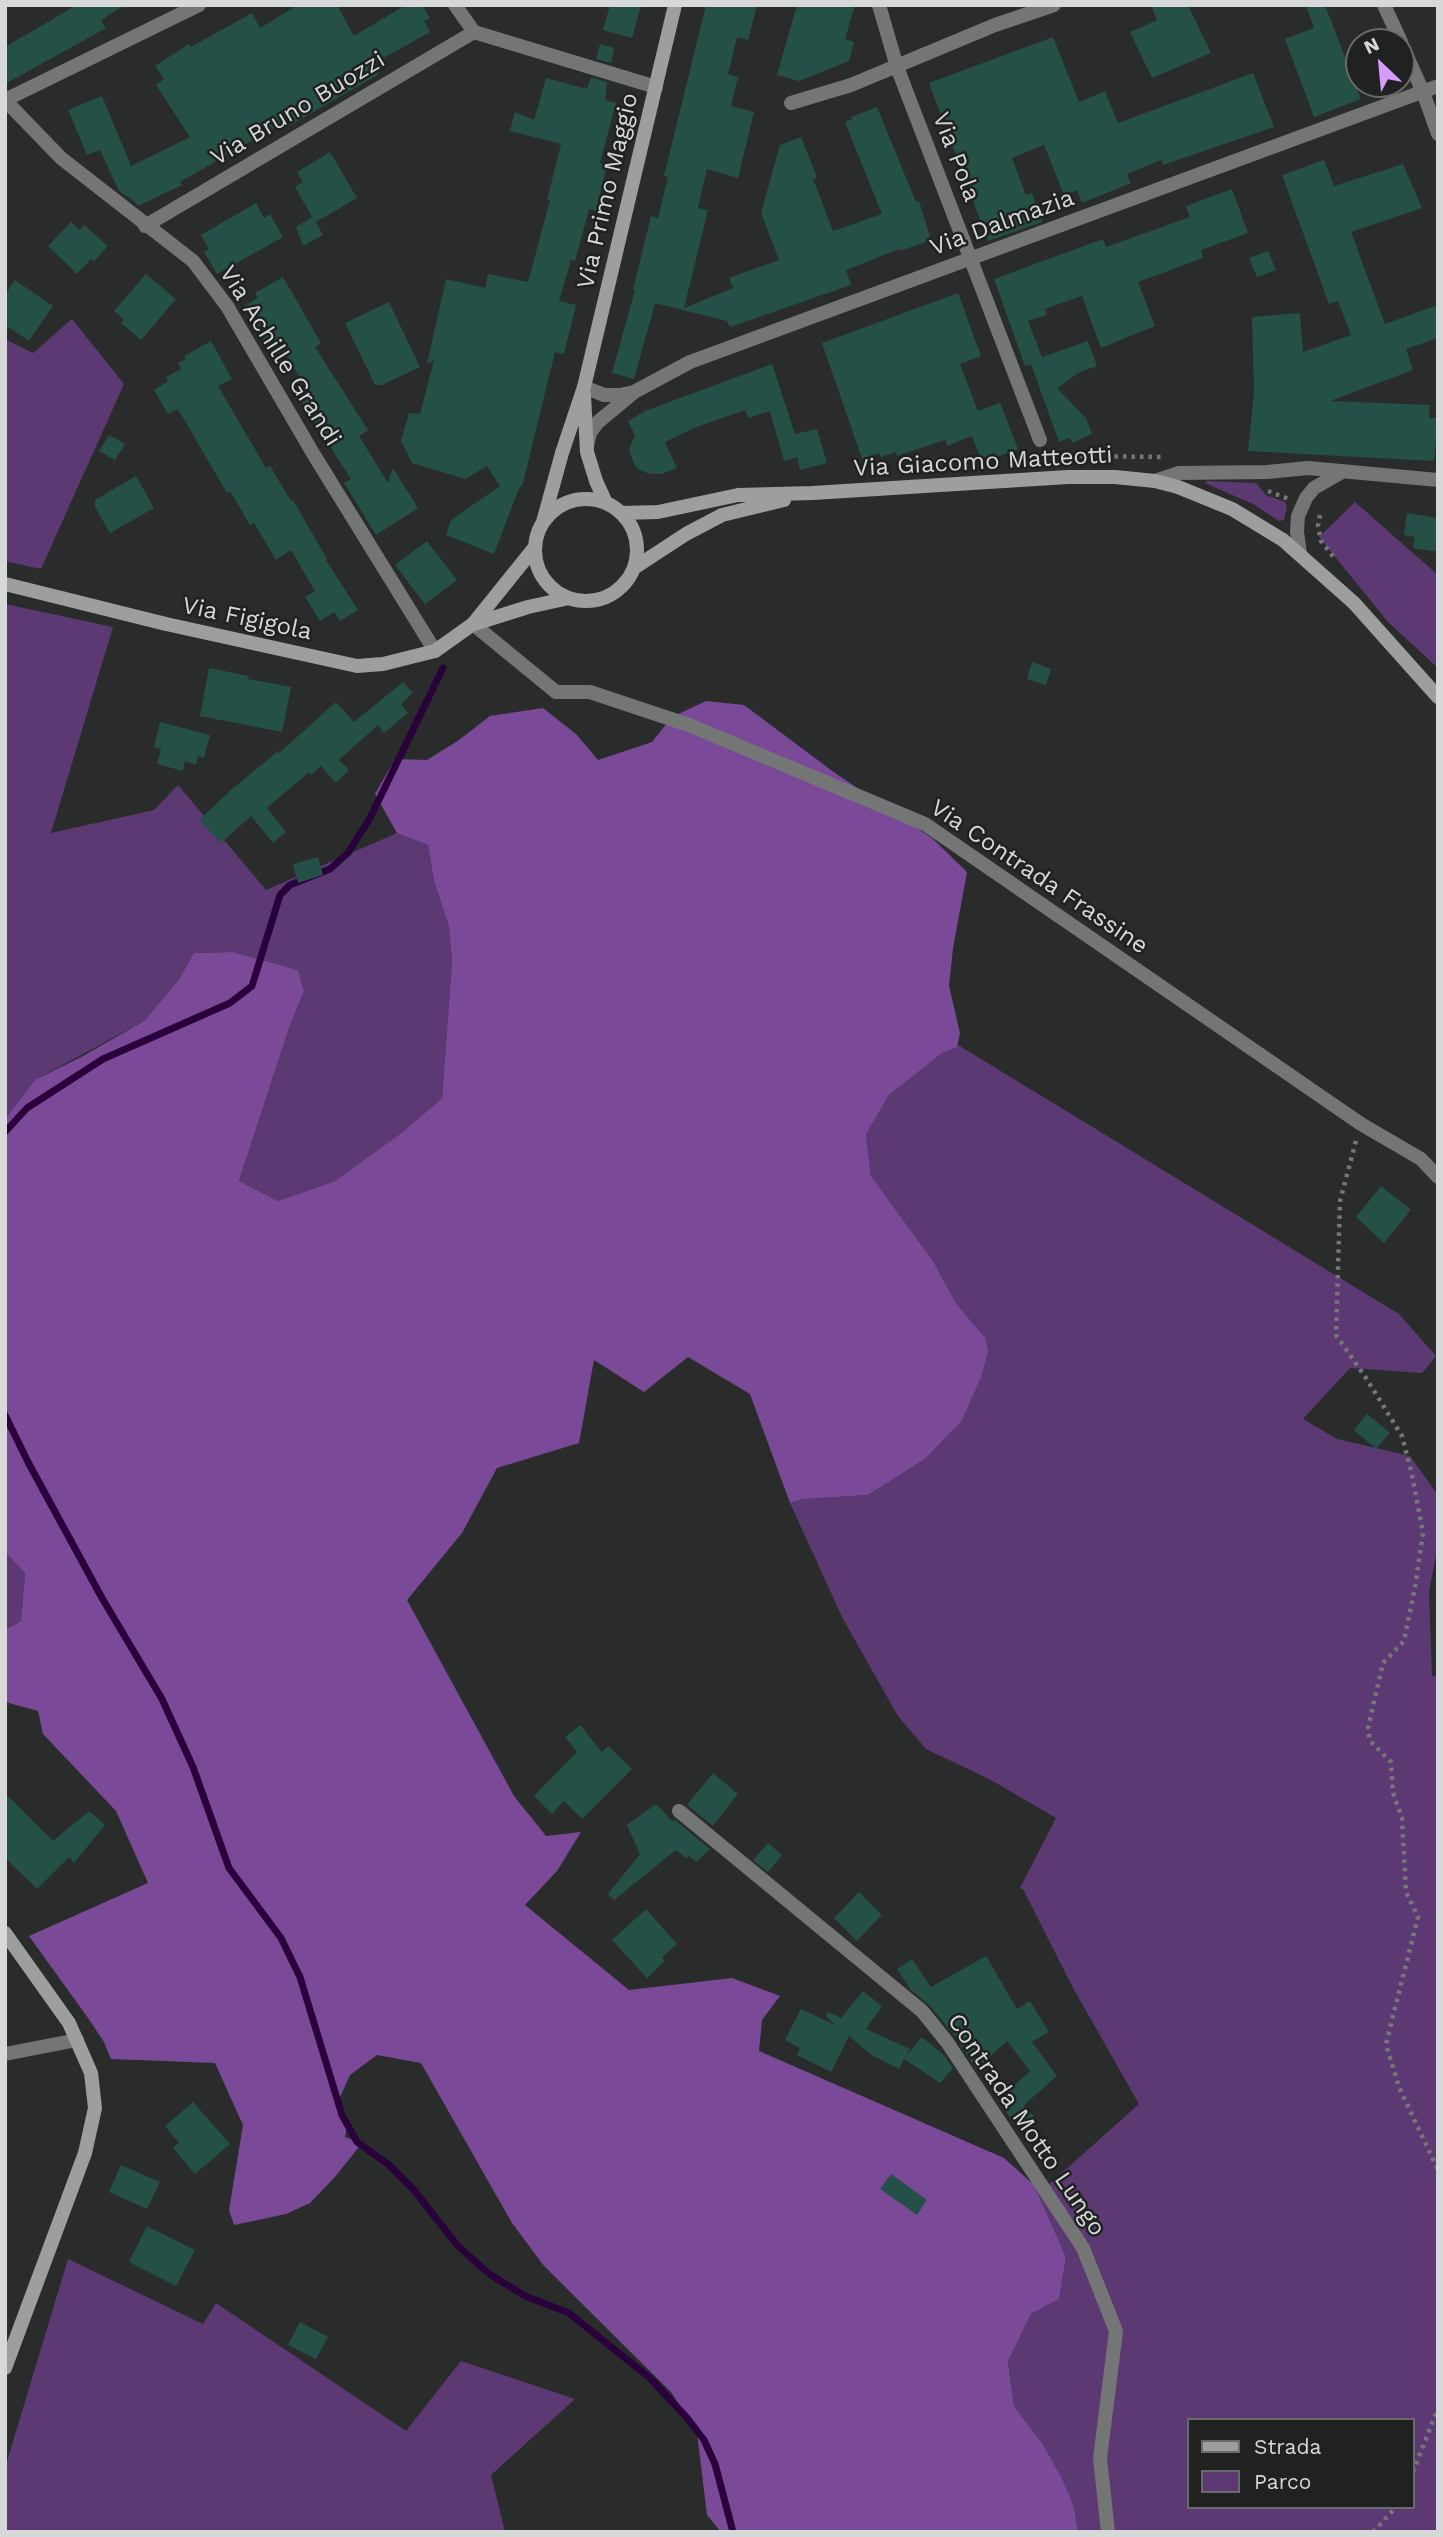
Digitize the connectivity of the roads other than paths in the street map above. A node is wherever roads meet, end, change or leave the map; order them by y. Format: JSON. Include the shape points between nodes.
{"nodes":[{"id":1,"x":199,"y":5,"type":"edge"},
{"id":2,"x":455,"y":5,"type":"edge"},
{"id":3,"x":674,"y":5,"type":"edge"},
{"id":4,"x":879,"y":5,"type":"edge"},
{"id":5,"x":1054,"y":5,"type":"edge"},
{"id":6,"x":1384,"y":5,"type":"edge"},
{"id":7,"x":1395,"y":28,"type":"edge"},
{"id":8,"x":474,"y":32,"type":"junction"},
{"id":9,"x":897,"y":67,"type":"junction"},
{"id":10,"x":1415,"y":74,"type":"edge"},
{"id":11,"x":1438,"y":86,"type":"edge"},
{"id":12,"x":656,"y":87,"type":"junction"},
{"id":13,"x":1423,"y":92,"type":"junction"},
{"id":14,"x":5,"y":100,"type":"edge"},
{"id":15,"x":790,"y":103,"type":"dead end"},
{"id":16,"x":1438,"y":134,"type":"edge"},
{"id":17,"x":145,"y":226,"type":"junction"},
{"id":18,"x":970,"y":259,"type":"junction"},
{"id":19,"x":584,"y":387,"type":"junction"},
{"id":20,"x":634,"y":392,"type":"junction"},
{"id":21,"x":1040,"y":440,"type":"dead end"},
{"id":22,"x":587,"y":446,"type":"junction"},
{"id":23,"x":1343,"y":472,"type":"junction"},
{"id":24,"x":1438,"y":480,"type":"edge"},
{"id":25,"x":1155,"y":481,"type":"junction"},
{"id":26,"x":813,"y":493,"type":"junction"},
{"id":27,"x":606,"y":503,"type":"junction"},
{"id":28,"x":621,"y":513,"type":"junction"},
{"id":29,"x":543,"y":522,"type":"junction"},
{"id":30,"x":535,"y":547,"type":"junction"},
{"id":31,"x":1300,"y":554,"type":"junction"},
{"id":32,"x":634,"y":568,"type":"junction"},
{"id":33,"x":5,"y":584,"type":"edge"},
{"id":34,"x":569,"y":598,"type":"junction"},
{"id":35,"x":473,"y":624,"type":"junction"},
{"id":36,"x":435,"y":651,"type":"junction"},
{"id":37,"x":1438,"y":696,"type":"edge"},
{"id":38,"x":1438,"y":1177,"type":"edge"},
{"id":39,"x":679,"y":1811,"type":"dead end"},
{"id":40,"x":5,"y":1933,"type":"edge"},
{"id":41,"x":77,"y":2040,"type":"junction"},
{"id":42,"x":5,"y":2054,"type":"edge"},
{"id":43,"x":5,"y":2368,"type":"edge"},
{"id":44,"x":1108,"y":2532,"type":"edge"}],
"edges":[{"from":1,"to":14,"type":"street"},
{"from":2,"to":8,"type":"street"},
{"from":3,"to":12,"type":"street","name":"Via Primo Maggio"},
{"from":4,"to":9,"type":"street","name":"Via Pola"},
{"from":5,"to":9,"type":"street"},
{"from":6,"to":7,"type":"street"},
{"from":8,"to":12,"type":"street"},
{"from":8,"to":17,"type":"street","name":"Via Bruno Buozzi"},
{"from":9,"to":15,"type":"street"},
{"from":9,"to":18,"type":"street","name":"Via Pola"},
{"from":10,"to":13,"type":"street"},
{"from":11,"to":13,"type":"street","name":"Via Dalmazia"},
{"from":12,"to":19,"type":"street","name":"Via Primo Maggio"},
{"from":13,"to":16,"type":"street"},
{"from":13,"to":18,"type":"street","name":"Via Dalmazia"},
{"from":14,"to":17,"type":"street","name":"Via Achille Grandi","via":[[61,158]]},
{"from":17,"to":36,"type":"street","name":"Via Achille Grandi","via":[[193,261],[227,306]]},
{"from":18,"to":20,"type":"street","name":"Via Dalmazia","via":[[690,362]]},
{"from":18,"to":21,"type":"street","name":"Via Pola"},
{"from":19,"to":20,"type":"street","name":"Via Dalmazia","via":[[604,394]]},
{"from":19,"to":22,"type":"street","name":"Via Primo Maggio"},
{"from":19,"to":29,"type":"street","name":"Via Primo Maggio"},
{"from":20,"to":22,"type":"street","via":[[598,422]]},
{"from":22,"to":27,"type":"street","name":"Via Primo Maggio"},
{"from":23,"to":24,"type":"street","name":"Via Giacomo Matteotti"},
{"from":23,"to":25,"type":"street","name":"Via Giacomo Matteotti","via":[[1308,468],[1179,473]]},
{"from":23,"to":31,"type":"street","via":[[1314,488],[1306,498],[1298,516]]},
{"from":25,"to":26,"type":"street","name":"Via Giacomo Matteotti","via":[[1068,477]]},
{"from":25,"to":31,"type":"street","name":"Via Giacomo Matteotti","via":[[1232,509]]},
{"from":26,"to":28,"type":"street","name":"Via Giacomo Matteotti","via":[[738,495],[658,512]]},
{"from":26,"to":32,"type":"street","name":"Via Giacomo Matteotti","via":[[722,515]]},
{"from":27,"to":28,"type":"street"},
{"from":27,"to":29,"type":"street","via":[[572,501]]},
{"from":28,"to":32,"type":"street","via":[[636,538]]},
{"from":29,"to":30,"type":"street"},
{"from":30,"to":34,"type":"street","via":[[543,578]]},
{"from":30,"to":35,"type":"street"},
{"from":31,"to":37,"type":"street","name":"Via Giacomo Matteotti","via":[[1354,603]]},
{"from":32,"to":34,"type":"street","via":[[626,582],[600,600]]},
{"from":33,"to":36,"type":"street","name":"Via Figigola","via":[[357,666]]},
{"from":34,"to":35,"type":"street"},
{"from":35,"to":36,"type":"street","name":"Via Figigola"},
{"from":35,"to":38,"type":"street","name":"Via Contrada Frassine","via":[[556,692],[590,692],[689,725],[925,824],[1361,1124],[1421,1159]]},
{"from":39,"to":44,"type":"street","name":"Contrada Motto Lungo","via":[[922,2011],[1083,2248],[1116,2331],[1100,2458]]},
{"from":40,"to":41,"type":"street"},
{"from":41,"to":42,"type":"street"},
{"from":41,"to":43,"type":"street","via":[[90,2073],[93,2119],[85,2153]]}]}
